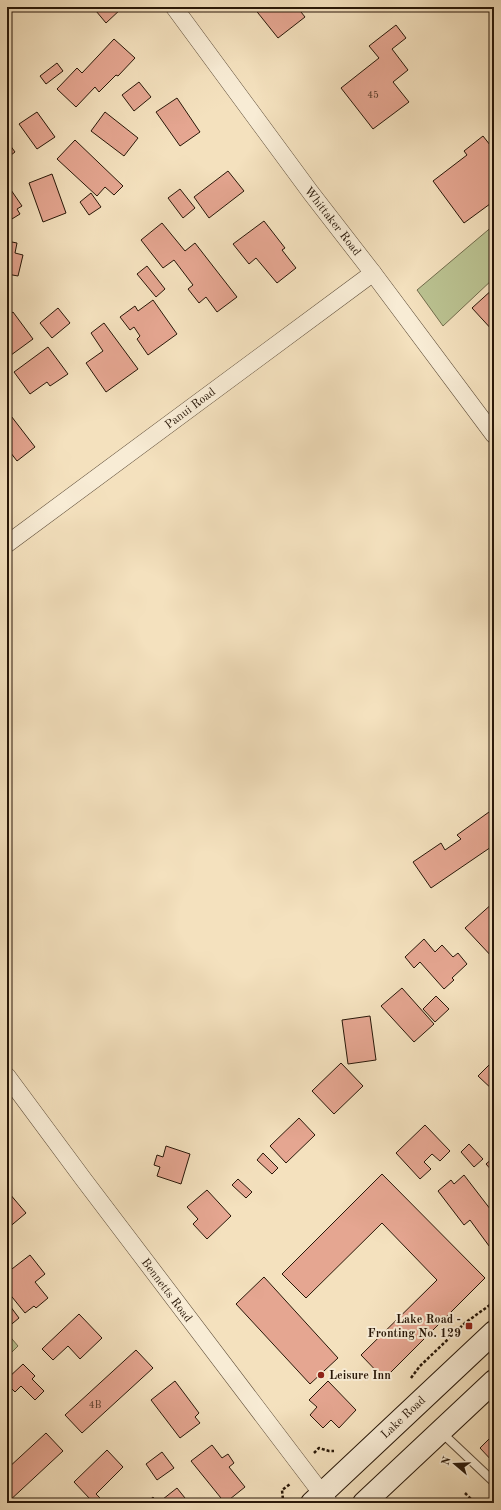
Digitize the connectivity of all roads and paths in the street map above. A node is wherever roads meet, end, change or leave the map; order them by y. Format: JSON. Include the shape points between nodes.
{"nodes":[{"id":1,"x":174,"y":7,"type":"edge"},
{"id":2,"x":373,"y":273,"type":"junction"},
{"id":3,"x":494,"y":434,"type":"edge"},
{"id":4,"x":7,"y":544,"type":"edge"},
{"id":5,"x":7,"y":1076,"type":"edge"},
{"id":6,"x":494,"y":1332,"type":"edge"},
{"id":7,"x":494,"y":1381,"type":"edge"},
{"id":8,"x":440,"y":1431,"type":"junction"},
{"id":9,"x":494,"y":1482,"type":"edge"},
{"id":10,"x":286,"y":1487,"type":"dead end"},
{"id":11,"x":465,"y":1493,"type":"dead end"},
{"id":12,"x":321,"y":1500,"type":"edge"},
{"id":13,"x":281,"y":1503,"type":"edge"},
{"id":14,"x":364,"y":1503,"type":"edge"},
{"id":15,"x":475,"y":1503,"type":"edge"}],
"edges":[{"from":1,"to":2,"type":"street","name":"Whittaker Road"},
{"from":2,"to":3,"type":"street","name":"Whittaker Road"},
{"from":2,"to":4,"type":"street","name":"Panui Road"},
{"from":5,"to":12,"type":"street","name":"Bennetts Road"},
{"from":6,"to":12,"type":"main road","name":"Lake Road"},
{"from":7,"to":8,"type":"main road"},
{"from":8,"to":9,"type":"lane"},
{"from":8,"to":14,"type":"main road"},
{"from":10,"to":13,"type":"path","via":[[282,1490]]},
{"from":11,"to":15,"type":"path"}]}
